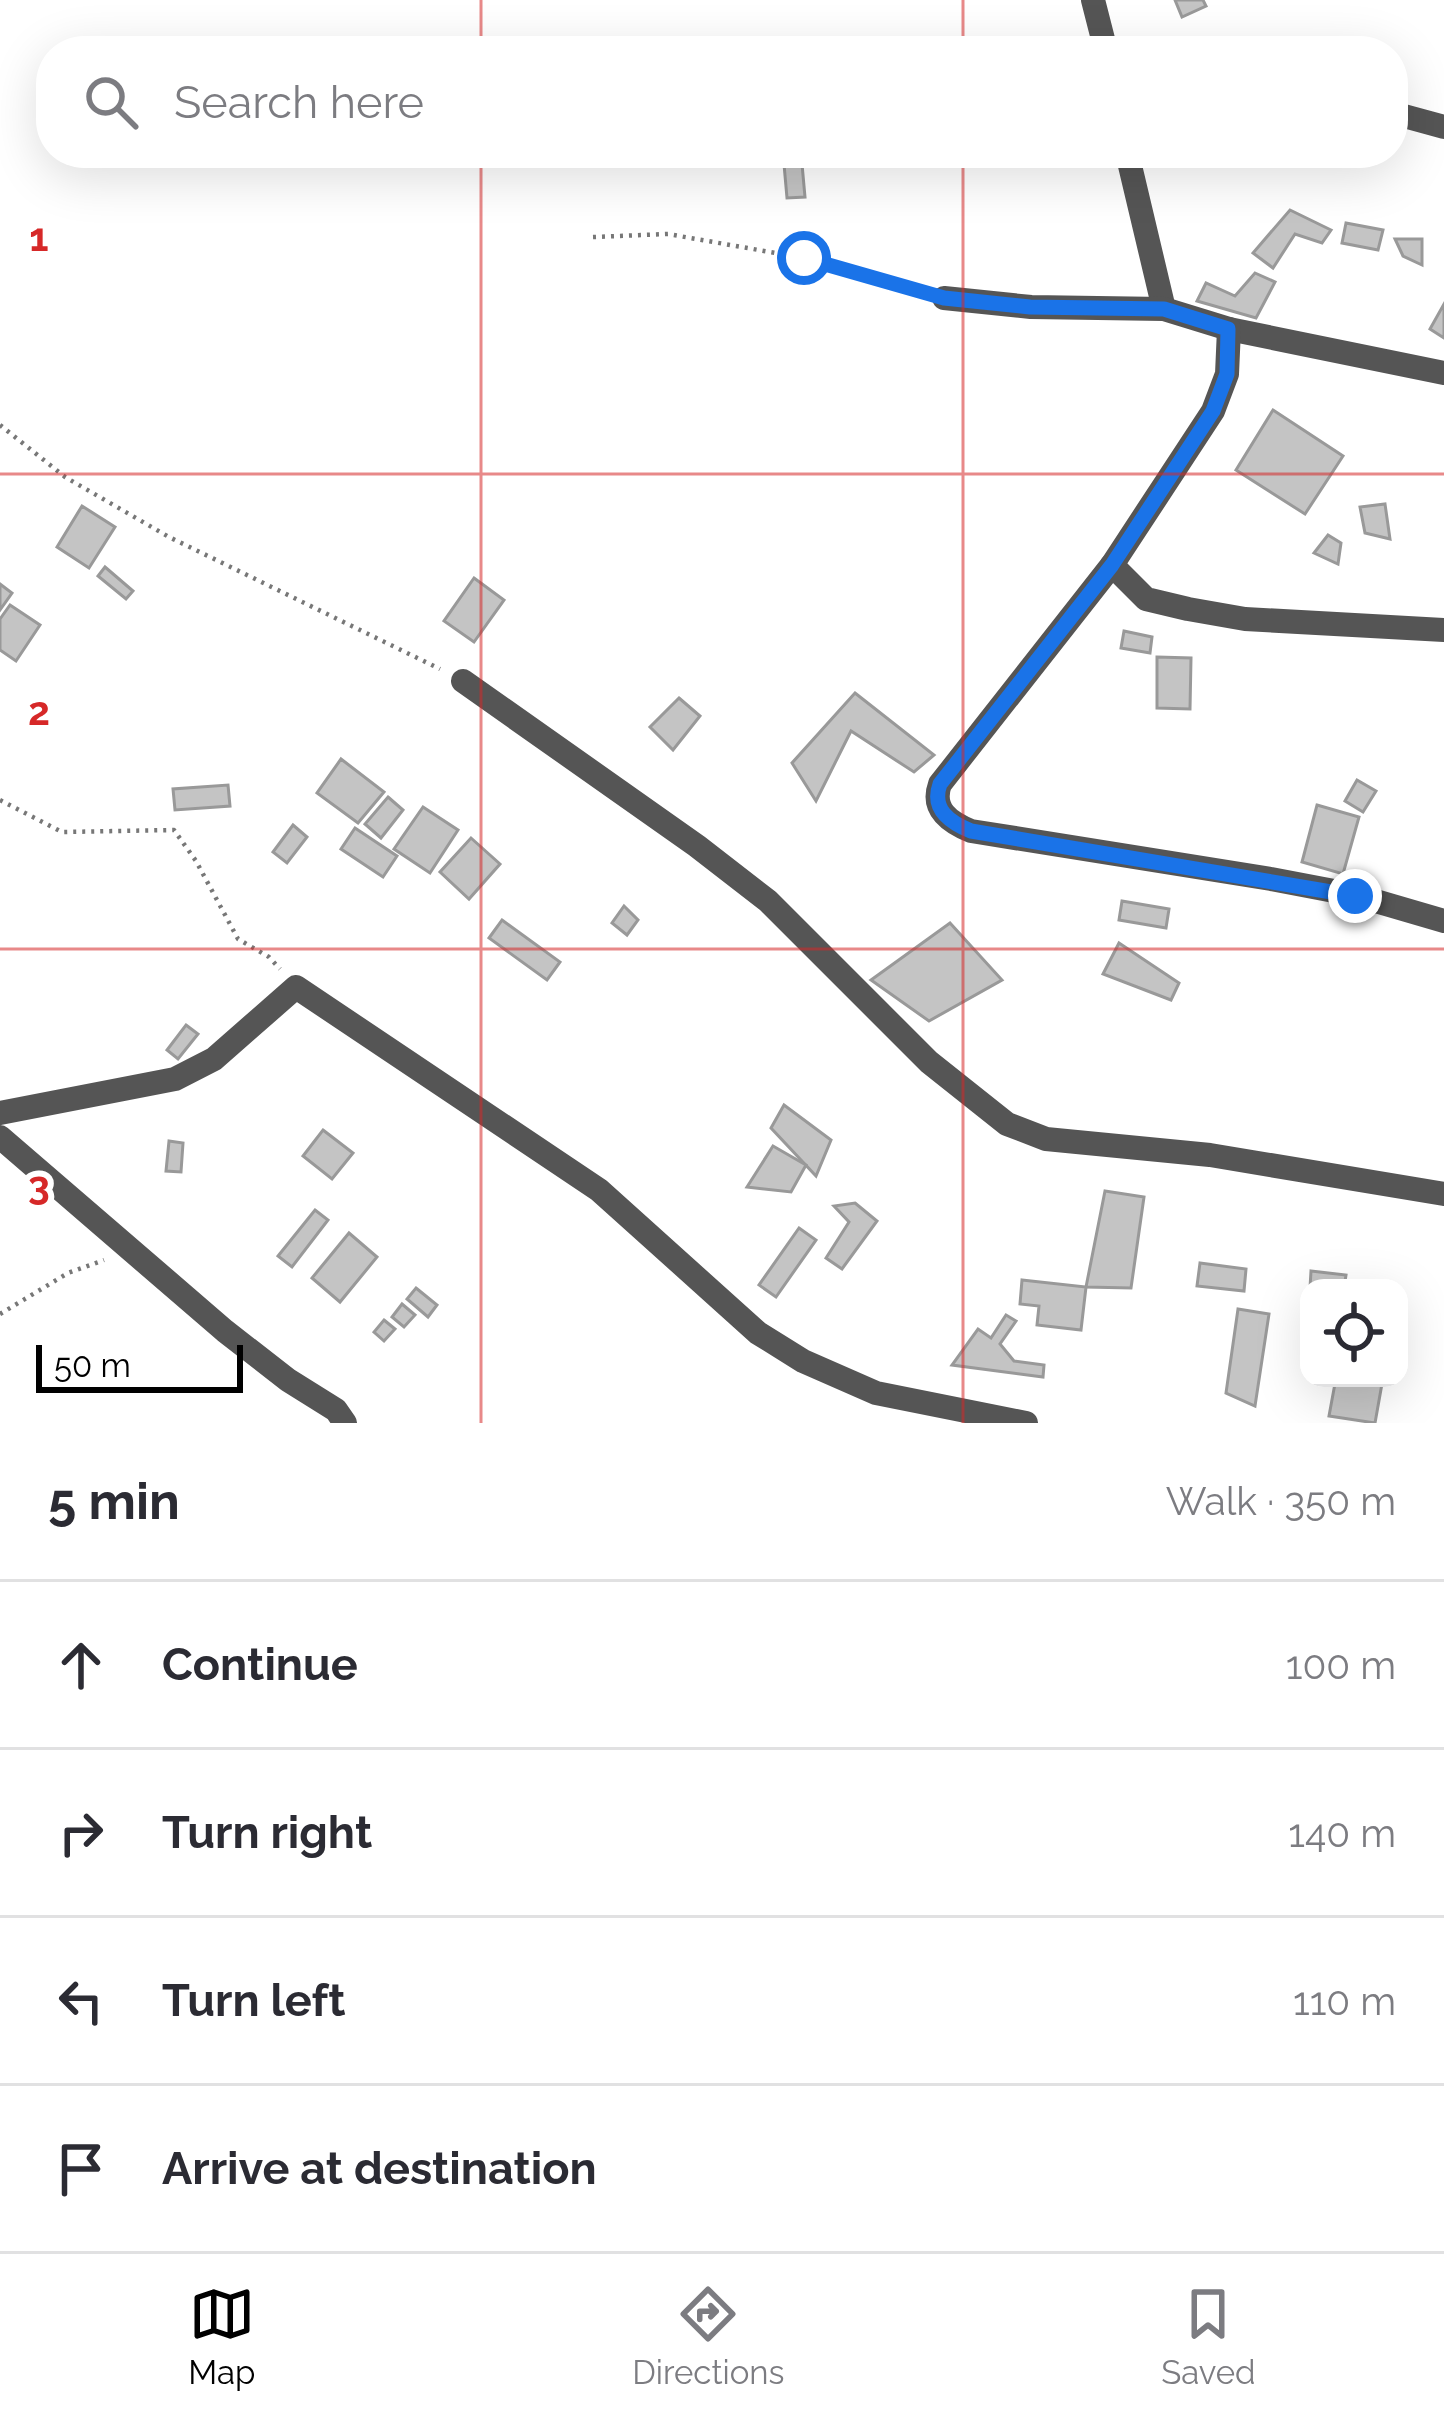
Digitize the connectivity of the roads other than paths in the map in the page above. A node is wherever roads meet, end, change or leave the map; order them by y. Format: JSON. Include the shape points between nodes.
{"nodes":[{"id":1,"x":1093,"y":0,"type":"edge"},
{"id":2,"x":1102,"y":36,"type":"edge"},
{"id":3,"x":1408,"y":117,"type":"edge"},
{"id":4,"x":1444,"y":127,"type":"edge"},
{"id":5,"x":1131,"y":168,"type":"edge"},
{"id":6,"x":944,"y":298,"type":"road end"},
{"id":7,"x":1164,"y":309,"type":"junction"},
{"id":8,"x":1228,"y":329,"type":"junction"},
{"id":9,"x":1444,"y":373,"type":"edge"},
{"id":10,"x":1112,"y":565,"type":"junction"},
{"id":11,"x":1444,"y":630,"type":"edge"},
{"id":12,"x":463,"y":681,"type":"road end"},
{"id":13,"x":1444,"y":921,"type":"edge"},
{"id":14,"x":0,"y":1113,"type":"edge"},
{"id":15,"x":0,"y":1137,"type":"edge"},
{"id":16,"x":1444,"y":1194,"type":"edge"},
{"id":17,"x":345,"y":1423,"type":"edge"},
{"id":18,"x":1026,"y":1423,"type":"edge"}],
"edges":[{"from":1,"to":2,"type":"street"},
{"from":3,"to":4,"type":"street"},
{"from":5,"to":7,"type":"street"},
{"from":6,"to":7,"type":"street"},
{"from":7,"to":8,"type":"street"},
{"from":8,"to":9,"type":"street"},
{"from":8,"to":10,"type":"street","via":[[1227,374],[1213,411]]},
{"from":10,"to":11,"type":"street","via":[[1146,599],[1188,609]]},
{"from":10,"to":13,"type":"street","via":[[940,784],[941,812],[971,831],[1270,879]]},
{"from":12,"to":16,"type":"street","via":[[768,901],[928,1061],[1007,1124],[1046,1139],[1210,1155]]},
{"from":14,"to":18,"type":"street","via":[[175,1078],[214,1058],[296,987],[599,1190],[758,1333],[803,1361],[876,1393]]},
{"from":15,"to":17,"type":"street"}]}
